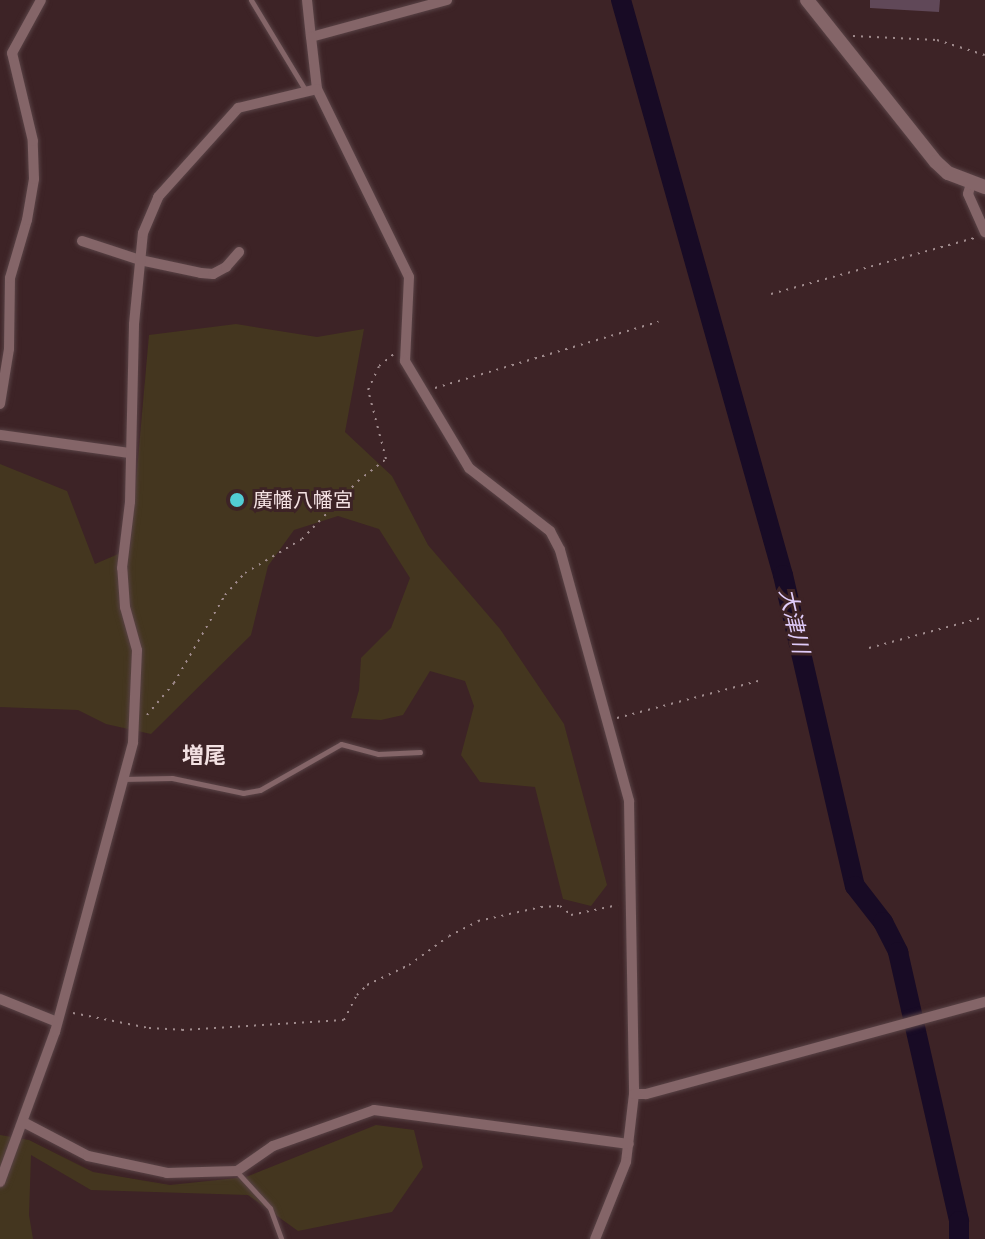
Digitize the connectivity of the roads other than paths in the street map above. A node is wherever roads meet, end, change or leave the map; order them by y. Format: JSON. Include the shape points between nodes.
{"nodes":[{"id":1,"x":41,"y":0,"type":"edge"},
{"id":2,"x":251,"y":0,"type":"edge"},
{"id":3,"x":307,"y":0,"type":"edge"},
{"id":4,"x":447,"y":0,"type":"edge"},
{"id":5,"x":807,"y":0,"type":"edge"},
{"id":6,"x":311,"y":37,"type":"junction"},
{"id":7,"x":312,"y":90,"type":"junction"},
{"id":8,"x":978,"y":185,"type":"edge"},
{"id":9,"x":985,"y":233,"type":"edge"},
{"id":10,"x":82,"y":241,"type":"dead end"},
{"id":11,"x":239,"y":252,"type":"dead end"},
{"id":12,"x":140,"y":260,"type":"junction"},
{"id":13,"x":0,"y":404,"type":"edge"},
{"id":14,"x":0,"y":435,"type":"edge"},
{"id":15,"x":130,"y":453,"type":"junction"},
{"id":16,"x":420,"y":752,"type":"dead end"},
{"id":17,"x":121,"y":779,"type":"junction"},
{"id":18,"x":0,"y":999,"type":"edge"},
{"id":19,"x":985,"y":1002,"type":"edge"},
{"id":20,"x":59,"y":1017,"type":"junction"},
{"id":21,"x":634,"y":1094,"type":"junction"},
{"id":22,"x":25,"y":1123,"type":"junction"},
{"id":23,"x":629,"y":1144,"type":"junction"},
{"id":24,"x":237,"y":1171,"type":"junction"},
{"id":25,"x":0,"y":1182,"type":"edge"},
{"id":26,"x":281,"y":1239,"type":"edge"},
{"id":27,"x":595,"y":1239,"type":"edge"}],
"edges":[{"from":1,"to":13,"type":"street","via":[[12,53],[33,141],[34,179],[10,278],[9,349]]},
{"from":2,"to":7,"type":"lane"},
{"from":3,"to":6,"type":"street"},
{"from":4,"to":6,"type":"street"},
{"from":5,"to":8,"type":"street","via":[[936,162]]},
{"from":6,"to":7,"type":"street"},
{"from":7,"to":12,"type":"street","via":[[238,108],[158,197],[143,233]]},
{"from":7,"to":21,"type":"street","via":[[409,277],[403,353],[422,392],[469,468],[550,531],[560,550],[629,801]]},
{"from":8,"to":9,"type":"street","via":[[968,194]]},
{"from":10,"to":12,"type":"street"},
{"from":11,"to":12,"type":"street","via":[[213,274]]},
{"from":12,"to":15,"type":"street"},
{"from":14,"to":15,"type":"street"},
{"from":15,"to":17,"type":"street","via":[[122,587],[137,650],[135,727]]},
{"from":16,"to":17,"type":"lane","via":[[378,754],[341,744],[260,790],[243,793],[172,778]]},
{"from":17,"to":20,"type":"street"},
{"from":18,"to":20,"type":"street"},
{"from":19,"to":21,"type":"street"},
{"from":20,"to":22,"type":"street"},
{"from":21,"to":23,"type":"street"},
{"from":22,"to":24,"type":"street","via":[[98,1160],[167,1173]]},
{"from":22,"to":25,"type":"street"},
{"from":23,"to":24,"type":"street","via":[[374,1110],[273,1146]]},
{"from":23,"to":27,"type":"street"},
{"from":24,"to":26,"type":"lane","via":[[270,1208]]}]}
